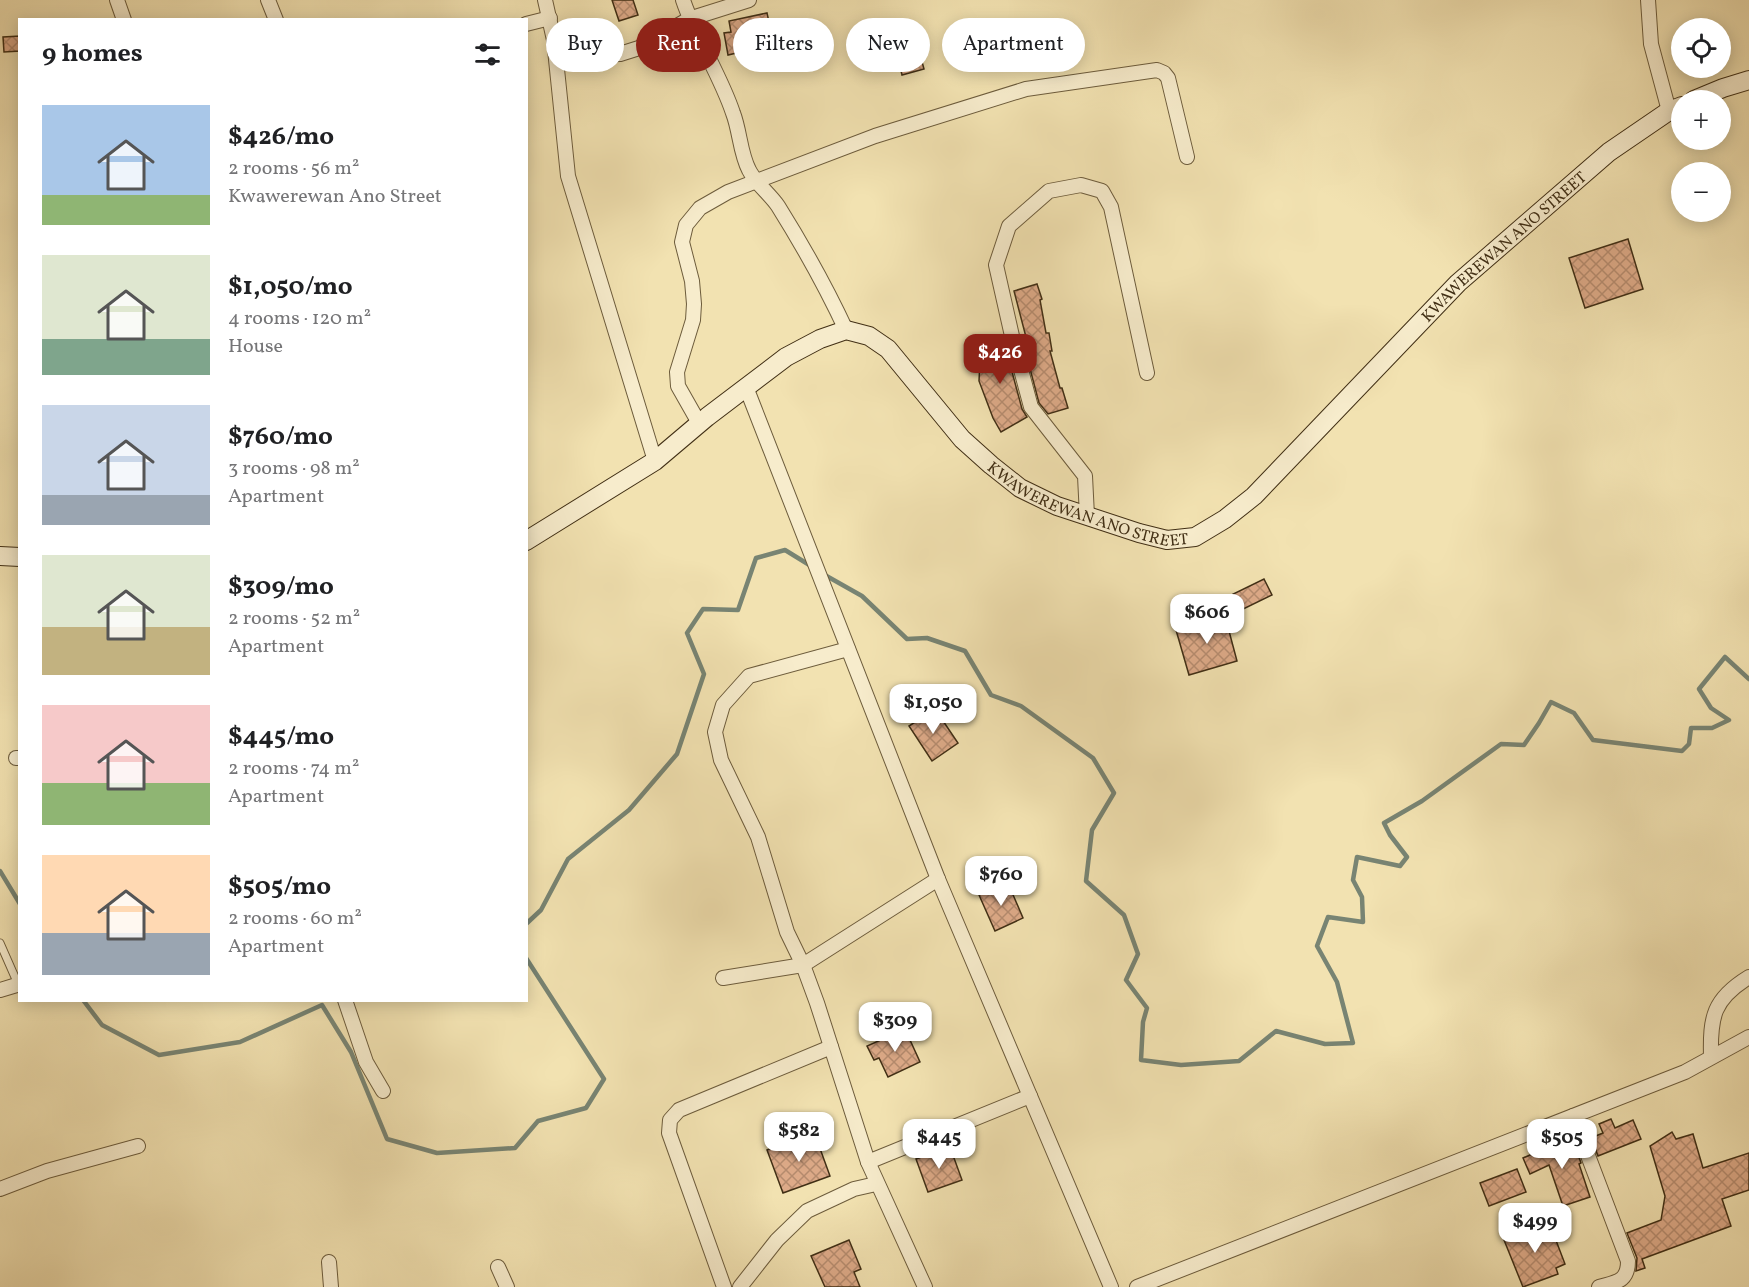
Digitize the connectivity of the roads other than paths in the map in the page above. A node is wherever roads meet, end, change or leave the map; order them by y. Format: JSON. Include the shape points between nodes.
{"nodes":[{"id":1,"x":117,"y":0,"type":"edge"},
{"id":2,"x":268,"y":0,"type":"edge"},
{"id":3,"x":546,"y":0,"type":"edge"},
{"id":4,"x":683,"y":0,"type":"edge"},
{"id":5,"x":749,"y":0,"type":"edge"},
{"id":6,"x":1648,"y":0,"type":"edge"},
{"id":7,"x":123,"y":18,"type":"edge"},
{"id":8,"x":275,"y":18,"type":"edge"},
{"id":9,"x":550,"y":18,"type":"edge"},
{"id":10,"x":690,"y":18,"type":"edge"},
{"id":11,"x":693,"y":18,"type":"edge"},
{"id":12,"x":546,"y":19,"type":"edge"},
{"id":13,"x":528,"y":24,"type":"edge"},
{"id":14,"x":557,"y":72,"type":"edge"},
{"id":15,"x":715,"y":72,"type":"edge"},
{"id":16,"x":1749,"y":80,"type":"edge"},
{"id":17,"x":1718,"y":90,"type":"edge"},
{"id":18,"x":1671,"y":97,"type":"edge"},
{"id":19,"x":1671,"y":111,"type":"edge"},
{"id":20,"x":1187,"y":157,"type":"dead end"},
{"id":21,"x":756,"y":182,"type":"junction"},
{"id":22,"x":846,"y":330,"type":"junction"},
{"id":23,"x":1147,"y":373,"type":"dead end"},
{"id":24,"x":746,"y":387,"type":"junction"},
{"id":25,"x":699,"y":423,"type":"junction"},
{"id":26,"x":655,"y":461,"type":"junction"},
{"id":27,"x":1087,"y":516,"type":"junction"},
{"id":28,"x":528,"y":540,"type":"edge"},
{"id":29,"x":0,"y":556,"type":"edge"},
{"id":30,"x":18,"y":557,"type":"edge"},
{"id":31,"x":848,"y":649,"type":"junction"},
{"id":32,"x":938,"y":879,"type":"junction"},
{"id":33,"x":0,"y":943,"type":"edge"},
{"id":34,"x":803,"y":965,"type":"junction"},
{"id":35,"x":1749,"y":977,"type":"edge"},
{"id":36,"x":723,"y":978,"type":"dead end"},
{"id":37,"x":18,"y":982,"type":"edge"},
{"id":38,"x":18,"y":984,"type":"edge"},
{"id":39,"x":0,"y":990,"type":"edge"},
{"id":40,"x":346,"y":1002,"type":"edge"},
{"id":41,"x":1749,"y":1037,"type":"edge"},
{"id":42,"x":831,"y":1047,"type":"junction"},
{"id":43,"x":1711,"y":1057,"type":"junction"},
{"id":44,"x":383,"y":1091,"type":"dead end"},
{"id":45,"x":1030,"y":1096,"type":"junction"},
{"id":46,"x":1573,"y":1116,"type":"junction"},
{"id":47,"x":138,"y":1146,"type":"dead end"},
{"id":48,"x":868,"y":1162,"type":"junction"},
{"id":49,"x":876,"y":1184,"type":"junction"},
{"id":50,"x":0,"y":1189,"type":"edge"},
{"id":51,"x":329,"y":1262,"type":"dead end"},
{"id":52,"x":498,"y":1267,"type":"dead end"},
{"id":53,"x":331,"y":1287,"type":"edge"},
{"id":54,"x":507,"y":1287,"type":"edge"},
{"id":55,"x":724,"y":1287,"type":"edge"},
{"id":56,"x":740,"y":1287,"type":"edge"},
{"id":57,"x":925,"y":1287,"type":"edge"},
{"id":58,"x":1111,"y":1287,"type":"edge"},
{"id":59,"x":1137,"y":1287,"type":"edge"},
{"id":60,"x":1599,"y":1287,"type":"edge"}],
"edges":[{"from":1,"to":7,"type":"street"},
{"from":2,"to":8,"type":"street"},
{"from":3,"to":9,"type":"street"},
{"from":4,"to":10,"type":"street"},
{"from":5,"to":11,"type":"street"},
{"from":6,"to":18,"type":"street","via":[[1651,44]]},
{"from":12,"to":13,"type":"street"},
{"from":14,"to":26,"type":"street","via":[[568,176]]},
{"from":15,"to":21,"type":"street","via":[[733,112],[745,162]]},
{"from":16,"to":17,"type":"street"},
{"from":19,"to":27,"type":"street","name":"KWAWEREWAN ANO STREET","via":[[1610,152],[1458,283],[1254,496],[1225,519],[1195,537],[1167,540]]},
{"from":20,"to":21,"type":"street","via":[[1168,78],[1157,70],[1026,89],[875,136]]},
{"from":21,"to":22,"type":"street","via":[[774,200],[794,232]]},
{"from":21,"to":25,"type":"street","via":[[700,208],[686,225],[682,242],[692,281],[693,320],[677,372],[678,386]]},
{"from":22,"to":24,"type":"street","via":[[786,357]]},
{"from":22,"to":27,"type":"street","name":"KWAWEREWAN ANO STREET","via":[[869,336],[888,349],[962,439],[1020,488]]},
{"from":23,"to":27,"type":"street","via":[[1111,207],[1102,191],[1081,185],[1049,191],[1010,226],[996,266],[1031,407],[1085,476]]},
{"from":24,"to":25,"type":"street"},
{"from":24,"to":31,"type":"street"},
{"from":25,"to":26,"type":"street"},
{"from":26,"to":28,"type":"street"},
{"from":29,"to":30,"type":"street"},
{"from":31,"to":32,"type":"street"},
{"from":31,"to":34,"type":"street","via":[[749,676],[723,705],[716,732],[721,760],[758,837],[787,932]]},
{"from":32,"to":34,"type":"street"},
{"from":32,"to":45,"type":"street"},
{"from":33,"to":37,"type":"lane"},
{"from":34,"to":36,"type":"street"},
{"from":34,"to":42,"type":"street"},
{"from":35,"to":43,"type":"street","via":[[1722,998],[1715,1012]]},
{"from":38,"to":39,"type":"street"},
{"from":40,"to":44,"type":"street","via":[[366,1062]]},
{"from":41,"to":43,"type":"street"},
{"from":42,"to":48,"type":"street"},
{"from":42,"to":55,"type":"street","via":[[679,1110],[670,1120],[669,1133]]},
{"from":43,"to":46,"type":"street","via":[[1684,1072]]},
{"from":45,"to":48,"type":"street"},
{"from":45,"to":58,"type":"street"},
{"from":46,"to":59,"type":"street"},
{"from":46,"to":60,"type":"street","via":[[1628,1261],[1628,1271],[1622,1280]]},
{"from":47,"to":50,"type":"street","via":[[47,1171]]},
{"from":48,"to":49,"type":"street"},
{"from":49,"to":56,"type":"street","via":[[854,1189],[807,1210]]},
{"from":49,"to":57,"type":"street"},
{"from":51,"to":53,"type":"street"},
{"from":52,"to":54,"type":"street"}]}
